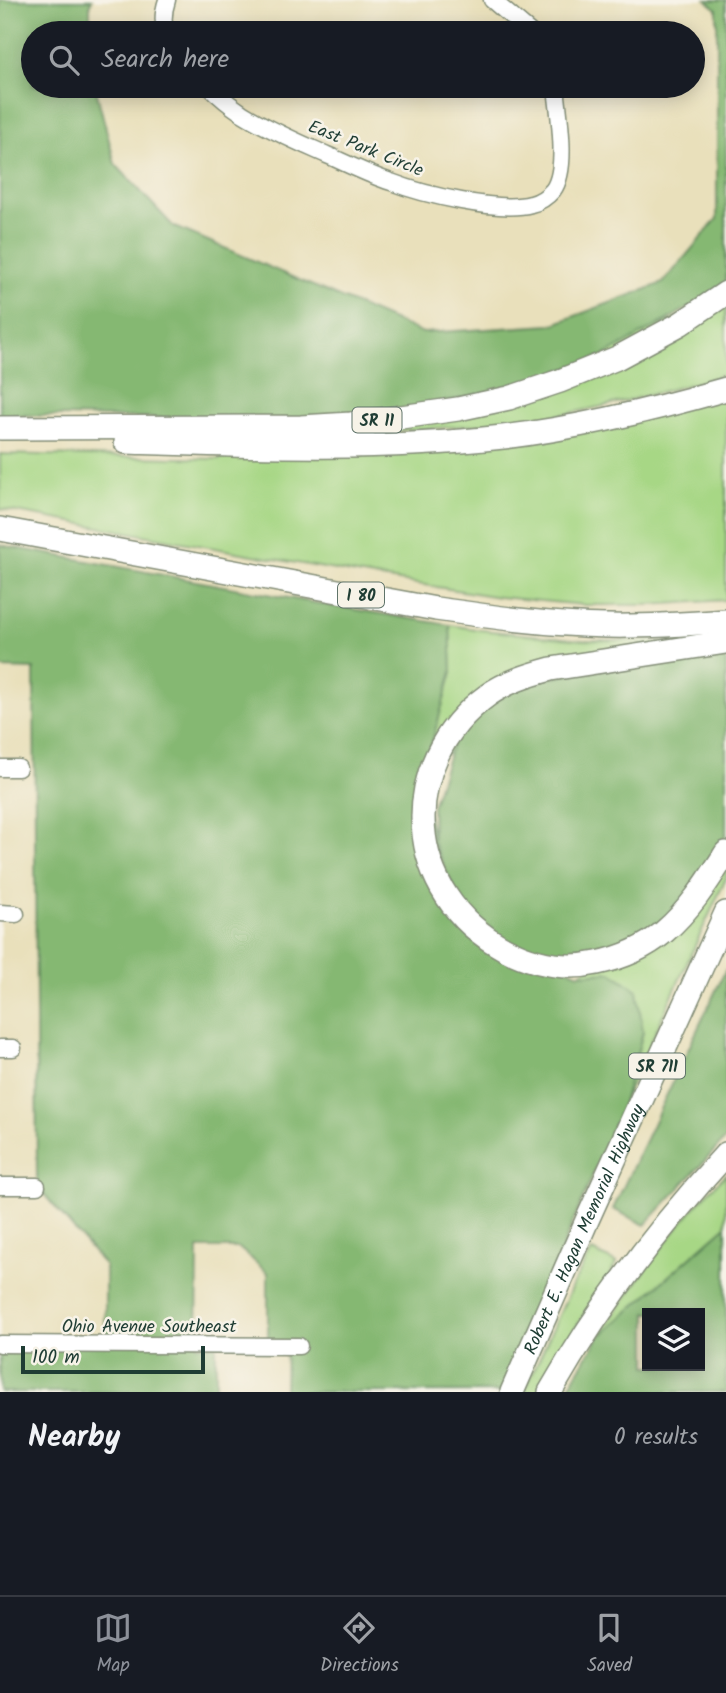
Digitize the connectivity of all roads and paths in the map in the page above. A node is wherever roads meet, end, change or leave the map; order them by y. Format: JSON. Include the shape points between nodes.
{"nodes":[{"id":1,"x":167,"y":0,"type":"edge"},
{"id":2,"x":492,"y":0,"type":"edge"},
{"id":3,"x":163,"y":21,"type":"edge"},
{"id":4,"x":517,"y":21,"type":"edge"},
{"id":5,"x":223,"y":98,"type":"edge"},
{"id":6,"x":556,"y":98,"type":"edge"},
{"id":7,"x":726,"y":293,"type":"edge"},
{"id":8,"x":726,"y":389,"type":"edge"},
{"id":9,"x":0,"y":428,"type":"edge"},
{"id":10,"x":0,"y":439,"type":"edge"},
{"id":11,"x":0,"y":518,"type":"edge"},
{"id":12,"x":0,"y":529,"type":"edge"},
{"id":13,"x":726,"y":612,"type":"edge"},
{"id":14,"x":726,"y":621,"type":"edge"},
{"id":15,"x":726,"y":642,"type":"edge"},
{"id":16,"x":0,"y":768,"type":"edge"},
{"id":17,"x":18,"y":768,"type":"dead end"},
{"id":18,"x":726,"y":853,"type":"edge"},
{"id":19,"x":726,"y":913,"type":"edge"},
{"id":20,"x":726,"y":944,"type":"edge"},
{"id":21,"x":653,"y":1075,"type":"junction"},
{"id":22,"x":726,"y":1154,"type":"edge"},
{"id":23,"x":0,"y":1186,"type":"edge"},
{"id":24,"x":37,"y":1186,"type":"dead end"},
{"id":25,"x":0,"y":1344,"type":"edge"},
{"id":26,"x":299,"y":1346,"type":"dead end"},
{"id":27,"x":512,"y":1392,"type":"edge"},
{"id":28,"x":550,"y":1392,"type":"edge"}],
"edges":[{"from":1,"to":3,"type":"street"},
{"from":2,"to":4,"type":"street"},
{"from":5,"to":6,"type":"street","name":"East Park Circle","via":[[264,125],[389,182],[462,201],[518,206],[545,197],[559,179]]},
{"from":7,"to":9,"type":"highway","number":"SR 11","via":[[617,358],[560,382],[458,410],[301,427]]},
{"from":8,"to":10,"type":"highway","via":[[594,422],[502,437],[405,444],[273,446]]},
{"from":11,"to":13,"type":"highway","via":[[515,609],[607,615]]},
{"from":12,"to":14,"type":"highway","number":"I 80","via":[[480,615],[608,626]]},
{"from":15,"to":18,"type":"highway","via":[[551,669],[489,694],[462,718],[438,753],[429,773],[423,818],[438,880],[461,915],[496,944],[551,965],[608,960],[652,940],[693,902]]},
{"from":16,"to":17,"type":"street"},
{"from":19,"to":21,"type":"highway","name":"Robert E. Hagan Memorial Highway","number":"SR 711"},
{"from":20,"to":21,"type":"highway","via":[[692,1014]]},
{"from":21,"to":27,"type":"highway","name":"Robert E. Hagan Memorial Highway","number":"SR 711"},
{"from":22,"to":28,"type":"highway","via":[[620,1282]]},
{"from":23,"to":24,"type":"street"},
{"from":25,"to":26,"type":"street","name":"Ohio Avenue Southeast"}]}
